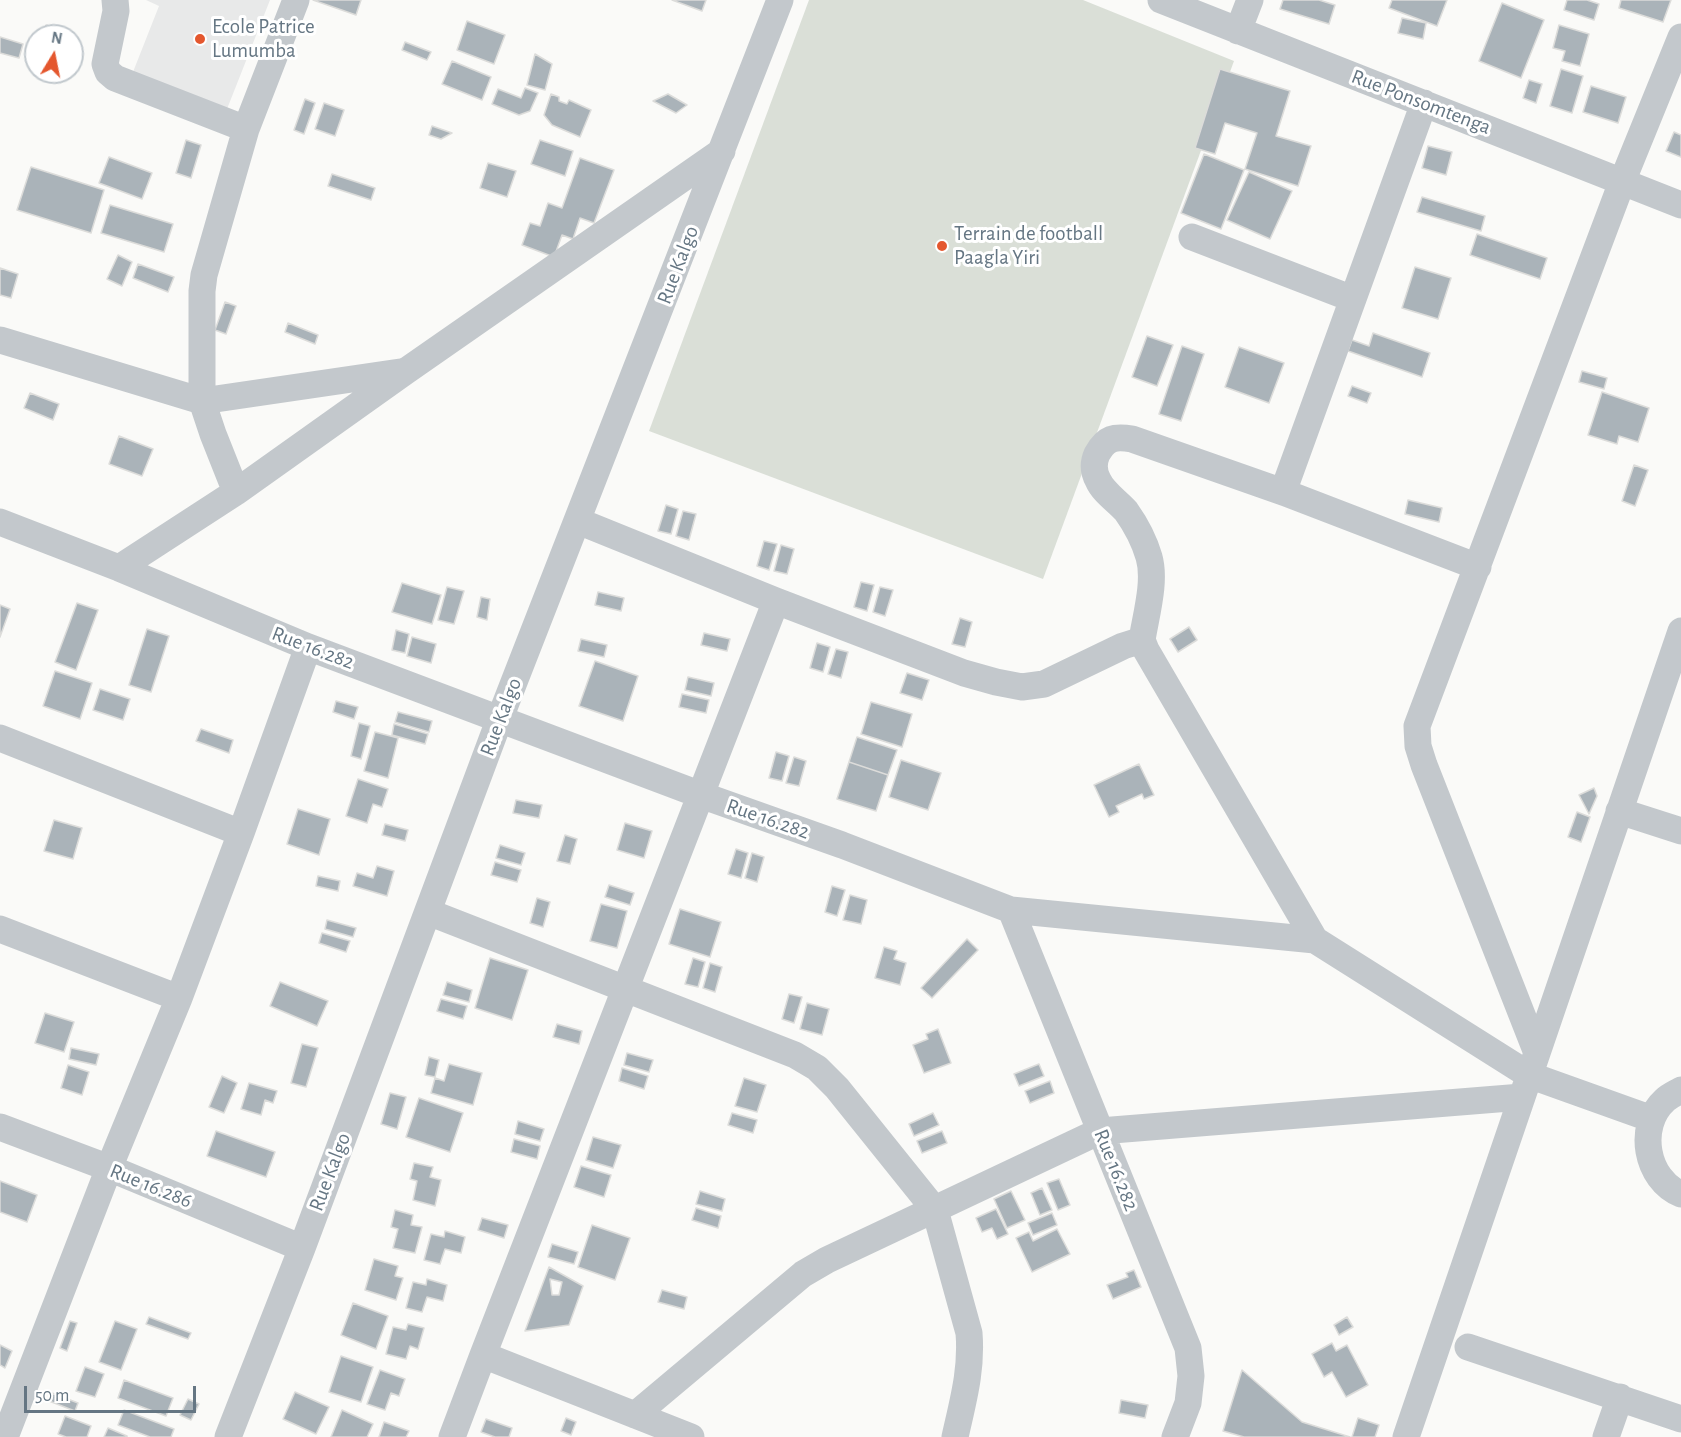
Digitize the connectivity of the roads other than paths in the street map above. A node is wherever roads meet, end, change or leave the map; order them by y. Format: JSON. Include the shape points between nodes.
{"nodes":[{"id":1,"x":115,"y":0,"type":"edge"},
{"id":2,"x":296,"y":0,"type":"edge"},
{"id":3,"x":780,"y":0,"type":"edge"},
{"id":4,"x":1161,"y":0,"type":"edge"},
{"id":5,"x":1250,"y":0,"type":"edge"},
{"id":6,"x":1238,"y":31,"type":"junction"},
{"id":7,"x":1681,"y":38,"type":"edge"},
{"id":8,"x":1424,"y":103,"type":"junction"},
{"id":9,"x":246,"y":129,"type":"junction"},
{"id":10,"x":722,"y":151,"type":"junction"},
{"id":11,"x":1622,"y":182,"type":"junction"},
{"id":12,"x":1681,"y":205,"type":"edge"},
{"id":13,"x":1192,"y":237,"type":"dead end"},
{"id":14,"x":1353,"y":299,"type":"junction"},
{"id":15,"x":0,"y":340,"type":"edge"},
{"id":16,"x":406,"y":371,"type":"junction"},
{"id":17,"x":202,"y":401,"type":"junction"},
{"id":18,"x":236,"y":492,"type":"junction"},
{"id":19,"x":1282,"y":492,"type":"junction"},
{"id":20,"x":578,"y":521,"type":"junction"},
{"id":21,"x":0,"y":522,"type":"edge"},
{"id":22,"x":1478,"y":567,"type":"junction"},
{"id":23,"x":119,"y":568,"type":"junction"},
{"id":24,"x":776,"y":601,"type":"junction"},
{"id":25,"x":1681,"y":631,"type":"edge"},
{"id":26,"x":1142,"y":640,"type":"junction"},
{"id":27,"x":309,"y":647,"type":"junction"},
{"id":28,"x":500,"y":718,"type":"junction"},
{"id":29,"x":0,"y":738,"type":"edge"},
{"id":30,"x":701,"y":795,"type":"junction"},
{"id":31,"x":1619,"y":812,"type":"junction"},
{"id":32,"x":1681,"y":831,"type":"edge"},
{"id":33,"x":241,"y":833,"type":"junction"},
{"id":34,"x":1011,"y":910,"type":"junction"},
{"id":35,"x":428,"y":912,"type":"junction"},
{"id":36,"x":0,"y":929,"type":"edge"},
{"id":37,"x":1315,"y":940,"type":"junction"},
{"id":38,"x":625,"y":990,"type":"junction"},
{"id":39,"x":178,"y":998,"type":"junction"},
{"id":40,"x":1529,"y":1075,"type":"junction"},
{"id":41,"x":1681,"y":1090,"type":"edge"},
{"id":42,"x":1652,"y":1119,"type":"junction"},
{"id":43,"x":0,"y":1127,"type":"edge"},
{"id":44,"x":1100,"y":1131,"type":"junction"},
{"id":45,"x":109,"y":1168,"type":"junction"},
{"id":46,"x":1681,"y":1194,"type":"edge"},
{"id":47,"x":935,"y":1210,"type":"junction"},
{"id":48,"x":302,"y":1248,"type":"junction"},
{"id":49,"x":1468,"y":1347,"type":"dead end"},
{"id":50,"x":483,"y":1354,"type":"junction"},
{"id":51,"x":1620,"y":1397,"type":"junction"},
{"id":52,"x":635,"y":1415,"type":"junction"},
{"id":53,"x":1681,"y":1419,"type":"edge"},
{"id":54,"x":5,"y":1437,"type":"edge"},
{"id":55,"x":228,"y":1437,"type":"edge"},
{"id":56,"x":452,"y":1437,"type":"edge"},
{"id":57,"x":691,"y":1437,"type":"edge"},
{"id":58,"x":955,"y":1437,"type":"edge"},
{"id":59,"x":1175,"y":1437,"type":"edge"},
{"id":60,"x":1406,"y":1437,"type":"edge"},
{"id":61,"x":1606,"y":1437,"type":"edge"}],
"edges":[{"from":1,"to":9,"type":"street","via":[[105,64],[108,72]]},
{"from":2,"to":9,"type":"street"},
{"from":3,"to":10,"type":"street","name":"Rue Kalgo"},
{"from":4,"to":6,"type":"street","name":"Rue Ponsomtenga"},
{"from":5,"to":6,"type":"street"},
{"from":6,"to":8,"type":"street","name":"Rue Ponsomtenga"},
{"from":7,"to":11,"type":"street"},
{"from":8,"to":11,"type":"street","name":"Rue Ponsomtenga"},
{"from":8,"to":14,"type":"street"},
{"from":9,"to":17,"type":"street","via":[[204,275]]},
{"from":10,"to":16,"type":"street"},
{"from":10,"to":20,"type":"street","name":"Rue Kalgo"},
{"from":11,"to":12,"type":"street","name":"Rue Ponsomtenga"},
{"from":11,"to":22,"type":"street"},
{"from":13,"to":14,"type":"street"},
{"from":14,"to":19,"type":"street"},
{"from":15,"to":17,"type":"street"},
{"from":16,"to":17,"type":"street"},
{"from":16,"to":18,"type":"street"},
{"from":17,"to":18,"type":"street"},
{"from":18,"to":23,"type":"street"},
{"from":19,"to":22,"type":"street"},
{"from":19,"to":26,"type":"street","via":[[1131,439],[1120,437],[1103,443],[1094,460],[1094,472],[1140,532],[1149,558],[1152,577]]},
{"from":20,"to":24,"type":"street"},
{"from":20,"to":28,"type":"street","name":"Rue Kalgo"},
{"from":21,"to":23,"type":"street","name":"Rue 16.282"},
{"from":22,"to":40,"type":"street","via":[[1417,726],[1418,746]]},
{"from":23,"to":27,"type":"street","name":"Rue 16.282"},
{"from":24,"to":26,"type":"street","via":[[964,673],[1022,687],[1044,684]]},
{"from":24,"to":30,"type":"street"},
{"from":25,"to":31,"type":"street"},
{"from":26,"to":37,"type":"street"},
{"from":27,"to":28,"type":"street","name":"Rue 16.282"},
{"from":27,"to":33,"type":"street"},
{"from":28,"to":30,"type":"street","name":"Rue 16.282"},
{"from":28,"to":35,"type":"street","name":"Rue Kalgo"},
{"from":29,"to":33,"type":"street"},
{"from":30,"to":34,"type":"street","name":"Rue 16.282"},
{"from":30,"to":38,"type":"street"},
{"from":31,"to":32,"type":"street"},
{"from":31,"to":40,"type":"street"},
{"from":33,"to":39,"type":"street"},
{"from":34,"to":37,"type":"street"},
{"from":34,"to":44,"type":"street","name":"Rue 16.282"},
{"from":35,"to":38,"type":"street"},
{"from":35,"to":48,"type":"street","name":"Rue Kalgo"},
{"from":36,"to":39,"type":"street"},
{"from":37,"to":40,"type":"street"},
{"from":38,"to":47,"type":"street","via":[[795,1055],[817,1068]]},
{"from":38,"to":50,"type":"street"},
{"from":39,"to":45,"type":"street"},
{"from":40,"to":42,"type":"street"},
{"from":40,"to":44,"type":"street"},
{"from":40,"to":60,"type":"street"},
{"from":41,"to":42,"type":"street","via":[[1665,1100]]},
{"from":42,"to":46,"type":"street","via":[[1648,1151],[1658,1176]]},
{"from":43,"to":45,"type":"street","name":"Rue 16.286"},
{"from":44,"to":47,"type":"street"},
{"from":44,"to":59,"type":"street","name":"Rue 16.282","via":[[1188,1348],[1188,1403]]},
{"from":45,"to":48,"type":"street","name":"Rue 16.286"},
{"from":45,"to":54,"type":"street"},
{"from":47,"to":52,"type":"street","via":[[803,1274]]},
{"from":47,"to":58,"type":"street","via":[[969,1333],[969,1374]]},
{"from":48,"to":55,"type":"street","name":"Rue Kalgo"},
{"from":49,"to":51,"type":"street"},
{"from":50,"to":52,"type":"street"},
{"from":50,"to":56,"type":"street"},
{"from":51,"to":53,"type":"street"},
{"from":51,"to":61,"type":"street"},
{"from":52,"to":57,"type":"street"}]}
